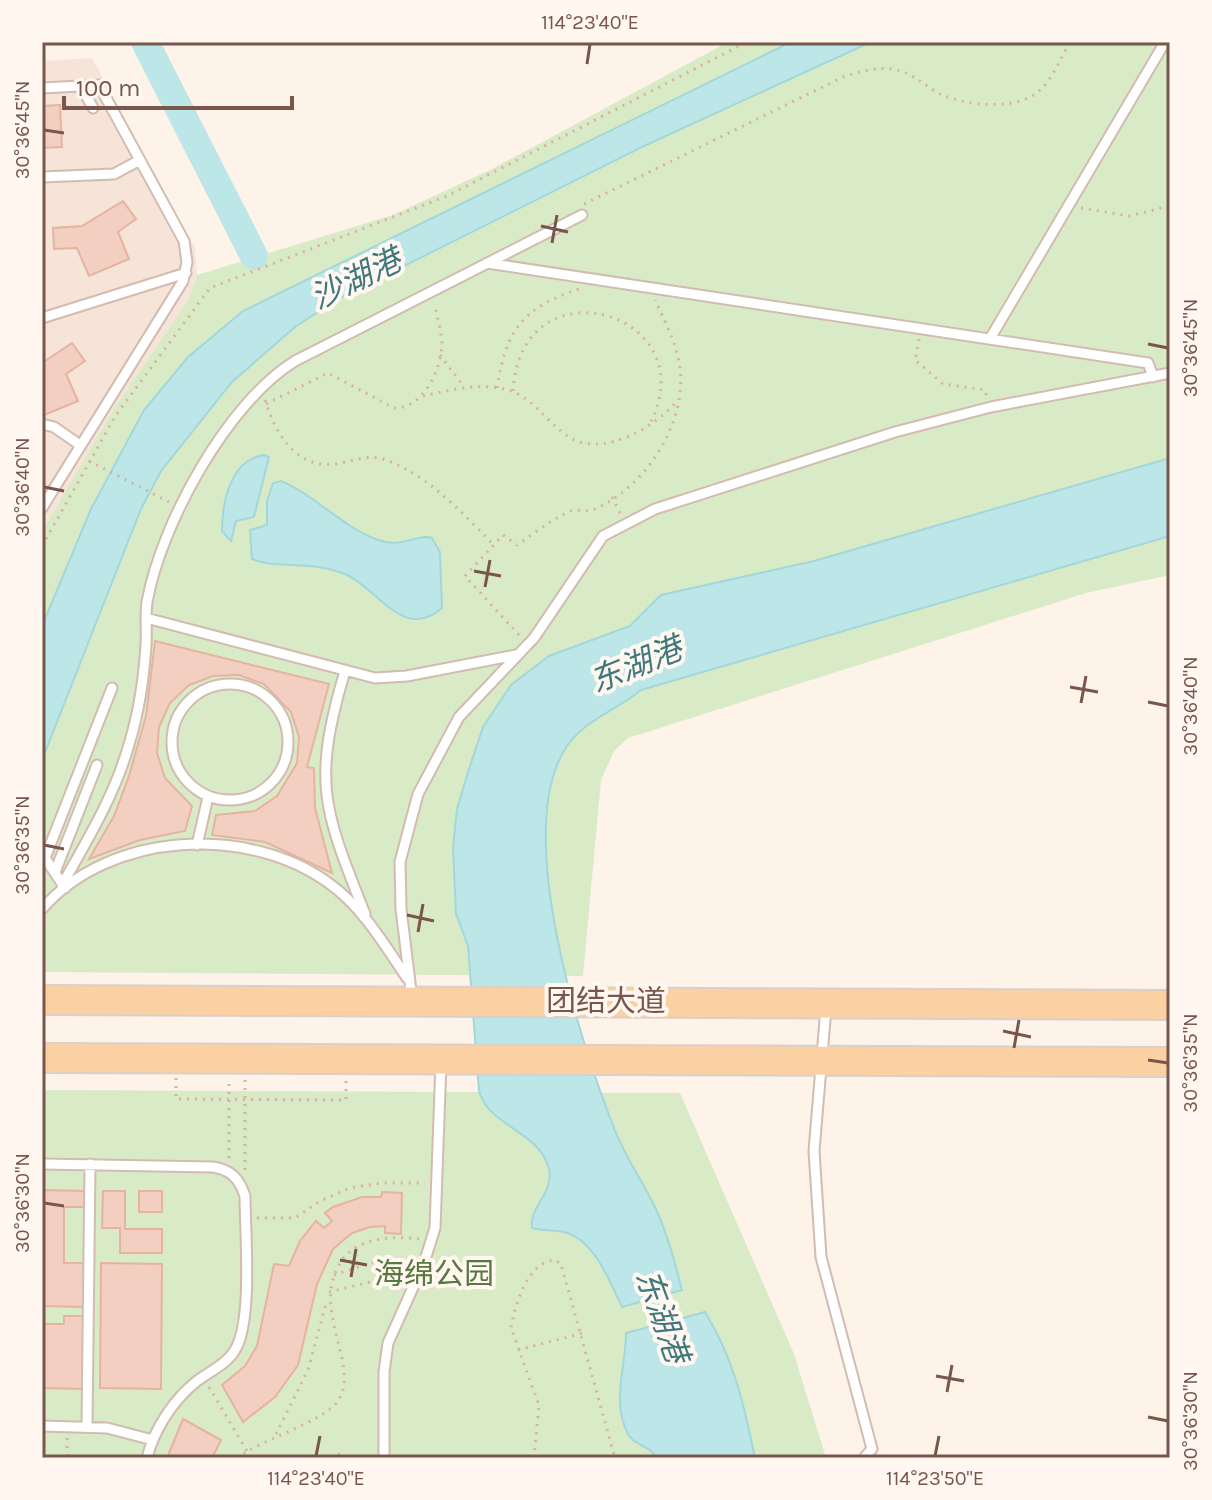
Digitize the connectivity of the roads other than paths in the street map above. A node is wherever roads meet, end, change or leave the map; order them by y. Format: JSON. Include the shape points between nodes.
{"nodes":[{"id":1,"x":1165,"y":42,"type":"edge"},
{"id":2,"x":81,"y":86,"type":"junction"},
{"id":3,"x":42,"y":88,"type":"edge"},
{"id":4,"x":93,"y":108,"type":"dead end"},
{"id":5,"x":140,"y":160,"type":"junction"},
{"id":6,"x":42,"y":177,"type":"edge"},
{"id":7,"x":582,"y":215,"type":"road end"},
{"id":8,"x":487,"y":263,"type":"junction"},
{"id":9,"x":186,"y":273,"type":"junction"},
{"id":10,"x":42,"y":318,"type":"edge"},
{"id":11,"x":991,"y":337,"type":"junction"},
{"id":12,"x":1170,"y":373,"type":"edge"},
{"id":13,"x":1153,"y":377,"type":"junction"},
{"id":14,"x":42,"y":424,"type":"edge"},
{"id":15,"x":80,"y":445,"type":"junction"},
{"id":16,"x":42,"y":508,"type":"edge"},
{"id":17,"x":146,"y":618,"type":"junction"},
{"id":18,"x":518,"y":655,"type":"junction"},
{"id":19,"x":345,"y":671,"type":"junction"},
{"id":20,"x":112,"y":688,"type":"dead end"},
{"id":21,"x":97,"y":765,"type":"dead end"},
{"id":22,"x":208,"y":797,"type":"junction"},
{"id":23,"x":197,"y":845,"type":"junction"},
{"id":24,"x":55,"y":872,"type":"junction"},
{"id":25,"x":63,"y":886,"type":"junction"},
{"id":26,"x":42,"y":909,"type":"edge"},
{"id":27,"x":367,"y":919,"type":"junction"},
{"id":28,"x":411,"y":991,"type":"junction"},
{"id":29,"x":42,"y":1000,"type":"edge"},
{"id":30,"x":827,"y":1002,"type":"junction"},
{"id":31,"x":1170,"y":1005,"type":"edge"},
{"id":32,"x":42,"y":1058,"type":"edge"},
{"id":33,"x":448,"y":1059,"type":"junction"},
{"id":34,"x":824,"y":1060,"type":"junction"},
{"id":35,"x":1170,"y":1062,"type":"edge"},
{"id":36,"x":42,"y":1164,"type":"edge"},
{"id":37,"x":90,"y":1164,"type":"junction"},
{"id":38,"x":42,"y":1426,"type":"edge"},
{"id":39,"x":87,"y":1426,"type":"junction"},
{"id":40,"x":153,"y":1440,"type":"junction"},
{"id":41,"x":147,"y":1458,"type":"edge"},
{"id":42,"x":384,"y":1458,"type":"edge"},
{"id":43,"x":864,"y":1458,"type":"edge"}],
"edges":[{"from":1,"to":11,"type":"lane"},
{"from":2,"to":3,"type":"lane"},
{"from":2,"to":4,"type":"lane"},
{"from":2,"to":5,"type":"lane","via":[[99,85]]},
{"from":5,"to":6,"type":"lane","via":[[114,174]]},
{"from":5,"to":9,"type":"lane","via":[[184,241]]},
{"from":7,"to":8,"type":"lane"},
{"from":8,"to":11,"type":"lane"},
{"from":8,"to":17,"type":"lane","via":[[304,356],[261,389],[213,448],[187,491],[149,594]]},
{"from":9,"to":10,"type":"lane"},
{"from":9,"to":15,"type":"lane"},
{"from":11,"to":13,"type":"lane","via":[[1148,363]]},
{"from":12,"to":13,"type":"lane"},
{"from":13,"to":18,"type":"lane","via":[[991,407],[812,458],[624,523],[599,540]]},
{"from":14,"to":15,"type":"lane"},
{"from":15,"to":16,"type":"lane"},
{"from":17,"to":19,"type":"lane"},
{"from":17,"to":25,"type":"lane","via":[[129,745],[100,819]]},
{"from":18,"to":19,"type":"lane","via":[[390,679]]},
{"from":18,"to":28,"type":"lane","via":[[459,717],[406,828],[400,884]]},
{"from":19,"to":27,"type":"lane","via":[[327,738],[324,790],[333,834]]},
{"from":20,"to":24,"type":"lane","via":[[45,858]]},
{"from":21,"to":24,"type":"lane"},
{"from":22,"to":22,"type":"lane","via":[[252,797],[271,785],[284,767],[286,723],[275,704],[257,690],[236,684],[214,686],[194,696],[179,713],[172,734],[177,767]]},
{"from":22,"to":23,"type":"lane"},
{"from":23,"to":25,"type":"lane","via":[[144,851]]},
{"from":23,"to":27,"type":"lane","via":[[235,845],[277,854],[330,884]]},
{"from":24,"to":25,"type":"lane"},
{"from":25,"to":26,"type":"lane"},
{"from":27,"to":28,"type":"lane"},
{"from":28,"to":29,"type":"main road","name":"团结大道"},
{"from":28,"to":30,"type":"main road","name":"团结大道","via":[[458,1000]]},
{"from":30,"to":31,"type":"main road","name":"团结大道"},
{"from":30,"to":34,"type":"lane"},
{"from":32,"to":33,"type":"main road","name":"团结大道"},
{"from":33,"to":34,"type":"main road","name":"团结大道"},
{"from":33,"to":42,"type":"lane","via":[[433,1239],[386,1354]]},
{"from":34,"to":35,"type":"main road","name":"团结大道"},
{"from":34,"to":43,"type":"lane","via":[[814,1151],[819,1242],[872,1449]]},
{"from":36,"to":37,"type":"lane"},
{"from":37,"to":39,"type":"lane"},
{"from":37,"to":40,"type":"lane","via":[[229,1171],[245,1196],[241,1339],[228,1359],[181,1396]]},
{"from":38,"to":39,"type":"lane"},
{"from":39,"to":40,"type":"lane"},
{"from":40,"to":41,"type":"lane"}]}
